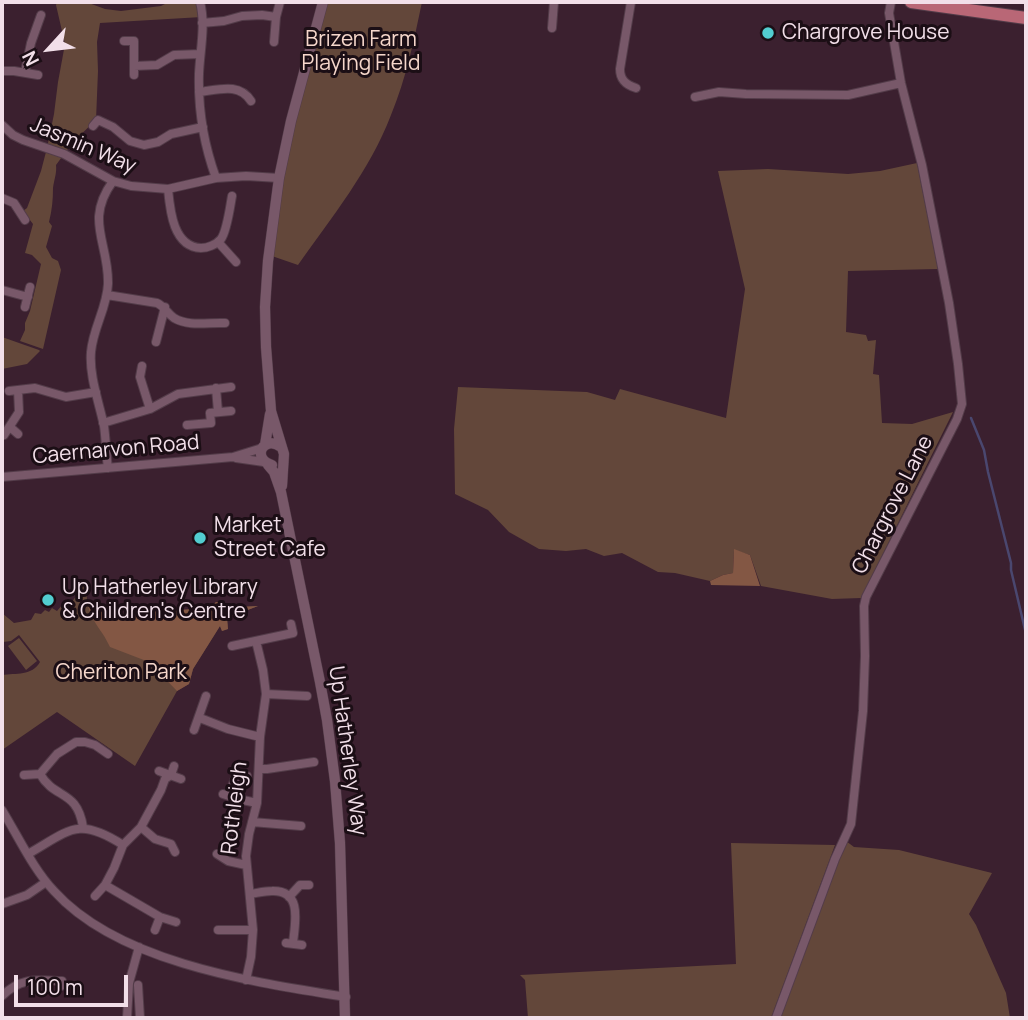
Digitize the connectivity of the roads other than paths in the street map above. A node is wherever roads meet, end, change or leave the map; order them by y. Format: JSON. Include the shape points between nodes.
{"nodes":[{"id":1,"x":200,"y":2,"type":"edge"},
{"id":2,"x":280,"y":2,"type":"edge"},
{"id":3,"x":323,"y":2,"type":"edge"},
{"id":4,"x":554,"y":2,"type":"edge"},
{"id":5,"x":631,"y":2,"type":"edge"},
{"id":6,"x":891,"y":2,"type":"edge"},
{"id":7,"x":911,"y":2,"type":"edge"},
{"id":8,"x":41,"y":15,"type":"dead end"},
{"id":9,"x":276,"y":17,"type":"junction"},
{"id":10,"x":1026,"y":18,"type":"edge"},
{"id":11,"x":202,"y":23,"type":"junction"},
{"id":12,"x":552,"y":28,"type":"dead end"},
{"id":13,"x":124,"y":41,"type":"dead end"},
{"id":14,"x":274,"y":42,"type":"dead end"},
{"id":15,"x":200,"y":54,"type":"junction"},
{"id":16,"x":2,"y":71,"type":"edge"},
{"id":17,"x":25,"y":72,"type":"junction"},
{"id":18,"x":38,"y":75,"type":"dead end"},
{"id":19,"x":901,"y":83,"type":"junction"},
{"id":20,"x":636,"y":88,"type":"dead end"},
{"id":21,"x":199,"y":92,"type":"junction"},
{"id":22,"x":250,"y":94,"type":"dead end"},
{"id":23,"x":695,"y":97,"type":"dead end"},
{"id":24,"x":2,"y":125,"type":"edge"},
{"id":25,"x":93,"y":126,"type":"dead end"},
{"id":26,"x":203,"y":127,"type":"junction"},
{"id":27,"x":216,"y":178,"type":"junction"},
{"id":28,"x":279,"y":178,"type":"junction"},
{"id":29,"x":113,"y":181,"type":"junction"},
{"id":30,"x":168,"y":190,"type":"junction"},
{"id":31,"x":232,"y":196,"type":"dead end"},
{"id":32,"x":2,"y":198,"type":"edge"},
{"id":33,"x":25,"y":220,"type":"dead end"},
{"id":34,"x":218,"y":242,"type":"junction"},
{"id":35,"x":236,"y":262,"type":"dead end"},
{"id":36,"x":30,"y":288,"type":"dead end"},
{"id":37,"x":2,"y":290,"type":"edge"},
{"id":38,"x":107,"y":295,"type":"junction"},
{"id":39,"x":165,"y":307,"type":"junction"},
{"id":40,"x":225,"y":323,"type":"dead end"},
{"id":41,"x":156,"y":342,"type":"dead end"},
{"id":42,"x":142,"y":366,"type":"dead end"},
{"id":43,"x":231,"y":387,"type":"dead end"},
{"id":44,"x":216,"y":388,"type":"junction"},
{"id":45,"x":96,"y":392,"type":"junction"},
{"id":46,"x":150,"y":409,"type":"junction"},
{"id":47,"x":231,"y":411,"type":"dead end"},
{"id":48,"x":271,"y":411,"type":"junction"},
{"id":49,"x":218,"y":412,"type":"junction"},
{"id":50,"x":103,"y":423,"type":"junction"},
{"id":51,"x":187,"y":425,"type":"dead end"},
{"id":52,"x":10,"y":427,"type":"junction"},
{"id":53,"x":18,"y":434,"type":"dead end"},
{"id":54,"x":4,"y":435,"type":"dead end"},
{"id":55,"x":263,"y":447,"type":"junction"},
{"id":56,"x":282,"y":452,"type":"junction"},
{"id":57,"x":233,"y":457,"type":"junction"},
{"id":58,"x":266,"y":464,"type":"junction"},
{"id":59,"x":108,"y":468,"type":"junction"},
{"id":60,"x":2,"y":477,"type":"edge"},
{"id":61,"x":281,"y":492,"type":"junction"},
{"id":62,"x":291,"y":624,"type":"dead end"},
{"id":63,"x":256,"y":641,"type":"junction"},
{"id":64,"x":232,"y":646,"type":"dead end"},
{"id":65,"x":266,"y":694,"type":"junction"},
{"id":66,"x":307,"y":695,"type":"dead end"},
{"id":67,"x":206,"y":696,"type":"dead end"},
{"id":68,"x":200,"y":718,"type":"junction"},
{"id":69,"x":194,"y":730,"type":"dead end"},
{"id":70,"x":260,"y":737,"type":"junction"},
{"id":71,"x":108,"y":754,"type":"dead end"},
{"id":72,"x":314,"y":762,"type":"dead end"},
{"id":73,"x":174,"y":766,"type":"dead end"},
{"id":74,"x":258,"y":769,"type":"junction"},
{"id":75,"x":40,"y":774,"type":"junction"},
{"id":76,"x":23,"y":775,"type":"dead end"},
{"id":77,"x":247,"y":776,"type":"dead end"},
{"id":78,"x":168,"y":777,"type":"junction"},
{"id":79,"x":181,"y":779,"type":"dead end"},
{"id":80,"x":257,"y":803,"type":"junction"},
{"id":81,"x":2,"y":810,"type":"edge"},
{"id":82,"x":252,"y":822,"type":"junction"},
{"id":83,"x":295,"y":823,"type":"dead end"},
{"id":84,"x":5,"y":824,"type":"edge"},
{"id":85,"x":83,"y":827,"type":"junction"},
{"id":86,"x":141,"y":827,"type":"junction"},
{"id":87,"x":173,"y":844,"type":"dead end"},
{"id":88,"x":123,"y":845,"type":"junction"},
{"id":89,"x":29,"y":854,"type":"junction"},
{"id":90,"x":217,"y":854,"type":"dead end"},
{"id":91,"x":246,"y":865,"type":"junction"},
{"id":92,"x":46,"y":882,"type":"junction"},
{"id":93,"x":105,"y":885,"type":"junction"},
{"id":94,"x":309,"y":885,"type":"dead end"},
{"id":95,"x":250,"y":894,"type":"junction"},
{"id":96,"x":96,"y":896,"type":"dead end"},
{"id":97,"x":289,"y":897,"type":"junction"},
{"id":98,"x":2,"y":904,"type":"edge"},
{"id":99,"x":160,"y":917,"type":"junction"},
{"id":100,"x":176,"y":922,"type":"dead end"},
{"id":101,"x":155,"y":930,"type":"dead end"},
{"id":102,"x":218,"y":930,"type":"dead end"},
{"id":103,"x":253,"y":930,"type":"junction"},
{"id":104,"x":294,"y":944,"type":"dead end"},
{"id":105,"x":139,"y":947,"type":"junction"},
{"id":106,"x":246,"y":980,"type":"junction"},
{"id":107,"x":138,"y":985,"type":"dead end"},
{"id":108,"x":61,"y":986,"type":"dead end"},
{"id":109,"x":2,"y":996,"type":"edge"},
{"id":110,"x":346,"y":997,"type":"junction"},
{"id":111,"x":127,"y":1018,"type":"edge"},
{"id":112,"x":140,"y":1018,"type":"edge"},
{"id":113,"x":345,"y":1018,"type":"edge"},
{"id":114,"x":776,"y":1018,"type":"edge"}],
"edges":[{"from":1,"to":11,"type":"street"},
{"from":2,"to":9,"type":"street"},
{"from":3,"to":28,"type":"street","name":"Up Hatherley Way"},
{"from":4,"to":12,"type":"street"},
{"from":5,"to":20,"type":"street","via":[[620,69],[624,82]]},
{"from":6,"to":19,"type":"street","name":"Chargrove Lane"},
{"from":7,"to":10,"type":"main road"},
{"from":8,"to":17,"type":"street"},
{"from":9,"to":11,"type":"street","via":[[242,16]]},
{"from":9,"to":14,"type":"street"},
{"from":11,"to":15,"type":"street"},
{"from":13,"to":15,"type":"street","via":[[134,41],[134,70],[174,55]]},
{"from":15,"to":21,"type":"street"},
{"from":16,"to":17,"type":"street"},
{"from":17,"to":18,"type":"street"},
{"from":19,"to":23,"type":"street","via":[[848,95],[719,92]]},
{"from":19,"to":114,"type":"street","name":"Chargrove Lane","via":[[939,252],[962,404],[866,597],[863,711],[852,824]]},
{"from":21,"to":22,"type":"street","via":[[233,88]]},
{"from":21,"to":26,"type":"street"},
{"from":24,"to":29,"type":"street","name":"Jasmin Way","via":[[18,138],[71,157]]},
{"from":25,"to":26,"type":"street","via":[[98,120],[144,145]]},
{"from":26,"to":27,"type":"street"},
{"from":27,"to":28,"type":"street","name":"Jasmin Way"},
{"from":27,"to":30,"type":"street","name":"Jasmin Way"},
{"from":28,"to":48,"type":"street","name":"Up Hatherley Way","via":[[265,307]]},
{"from":29,"to":30,"type":"street","name":"Jasmin Way"},
{"from":29,"to":38,"type":"street","via":[[98,215]]},
{"from":30,"to":34,"type":"street","via":[[182,239],[199,248]]},
{"from":31,"to":34,"type":"street"},
{"from":32,"to":33,"type":"street","via":[[14,203]]},
{"from":34,"to":35,"type":"street"},
{"from":36,"to":37,"type":"street","via":[[26,302]]},
{"from":38,"to":39,"type":"street"},
{"from":38,"to":45,"type":"street","via":[[91,349]]},
{"from":39,"to":40,"type":"street","via":[[181,321]]},
{"from":39,"to":41,"type":"street"},
{"from":42,"to":46,"type":"street","via":[[136,378]]},
{"from":43,"to":44,"type":"street"},
{"from":44,"to":46,"type":"street","via":[[178,394]]},
{"from":44,"to":49,"type":"street"},
{"from":45,"to":50,"type":"street"},
{"from":45,"to":52,"type":"street","via":[[66,397],[36,388],[13,391],[19,412]]},
{"from":46,"to":50,"type":"street"},
{"from":47,"to":49,"type":"street"},
{"from":48,"to":55,"type":"street","name":"Up Hatherley Way"},
{"from":48,"to":56,"type":"street","name":"Up Hatherley Way"},
{"from":49,"to":51,"type":"street","via":[[210,413],[211,423]]},
{"from":50,"to":59,"type":"street"},
{"from":52,"to":53,"type":"street"},
{"from":52,"to":54,"type":"street"},
{"from":55,"to":56,"type":"street","via":[[274,442]]},
{"from":55,"to":57,"type":"street","name":"Caernarvon Road"},
{"from":55,"to":58,"type":"street","via":[[261,458]]},
{"from":56,"to":58,"type":"street","via":[[276,465]]},
{"from":56,"to":61,"type":"street","name":"Up Hatherley Way"},
{"from":57,"to":58,"type":"street","name":"Caernarvon Road"},
{"from":57,"to":59,"type":"street","name":"Caernarvon Road"},
{"from":58,"to":61,"type":"street","name":"Up Hatherley Way"},
{"from":59,"to":60,"type":"street","name":"Caernarvon Road"},
{"from":61,"to":110,"type":"street","name":"Up Hatherley Way","via":[[334,769]]},
{"from":62,"to":63,"type":"street","via":[[293,633]]},
{"from":63,"to":64,"type":"street"},
{"from":63,"to":65,"type":"street","name":"Rothleigh"},
{"from":65,"to":66,"type":"street"},
{"from":65,"to":70,"type":"street","name":"Rothleigh"},
{"from":67,"to":68,"type":"street"},
{"from":68,"to":69,"type":"street"},
{"from":68,"to":70,"type":"street"},
{"from":70,"to":74,"type":"street","name":"Rothleigh"},
{"from":71,"to":75,"type":"street","via":[[75,740]]},
{"from":72,"to":74,"type":"street"},
{"from":73,"to":78,"type":"street"},
{"from":74,"to":80,"type":"street","name":"Rothleigh"},
{"from":75,"to":76,"type":"street"},
{"from":75,"to":85,"type":"street","via":[[73,802]]},
{"from":77,"to":80,"type":"street","via":[[237,772],[226,795]]},
{"from":78,"to":79,"type":"street"},
{"from":78,"to":86,"type":"street"},
{"from":80,"to":82,"type":"street","name":"Rothleigh"},
{"from":81,"to":84,"type":"street"},
{"from":82,"to":83,"type":"street"},
{"from":82,"to":91,"type":"street","name":"Rothleigh"},
{"from":84,"to":89,"type":"street"},
{"from":85,"to":88,"type":"street"},
{"from":85,"to":89,"type":"street"},
{"from":86,"to":87,"type":"street","via":[[155,839]]},
{"from":86,"to":88,"type":"street"},
{"from":88,"to":93,"type":"street"},
{"from":89,"to":92,"type":"street"},
{"from":90,"to":91,"type":"street","via":[[228,862]]},
{"from":91,"to":95,"type":"street","name":"Rothleigh"},
{"from":92,"to":98,"type":"street"},
{"from":92,"to":105,"type":"street","via":[[83,917]]},
{"from":93,"to":96,"type":"street"},
{"from":93,"to":99,"type":"street"},
{"from":94,"to":97,"type":"street","via":[[300,886]]},
{"from":95,"to":97,"type":"street","via":[[274,891]]},
{"from":95,"to":103,"type":"street","name":"Rothleigh"},
{"from":97,"to":104,"type":"street","via":[[296,909]]},
{"from":99,"to":100,"type":"street"},
{"from":99,"to":101,"type":"street"},
{"from":102,"to":103,"type":"street"},
{"from":103,"to":106,"type":"street","name":"Rothleigh"},
{"from":105,"to":106,"type":"street"},
{"from":105,"to":111,"type":"street","via":[[129,983]]},
{"from":106,"to":110,"type":"street"},
{"from":107,"to":112,"type":"street"},
{"from":108,"to":109,"type":"street","via":[[61,981],[32,979]]},
{"from":110,"to":113,"type":"street","name":"Up Hatherley Way"}]}
